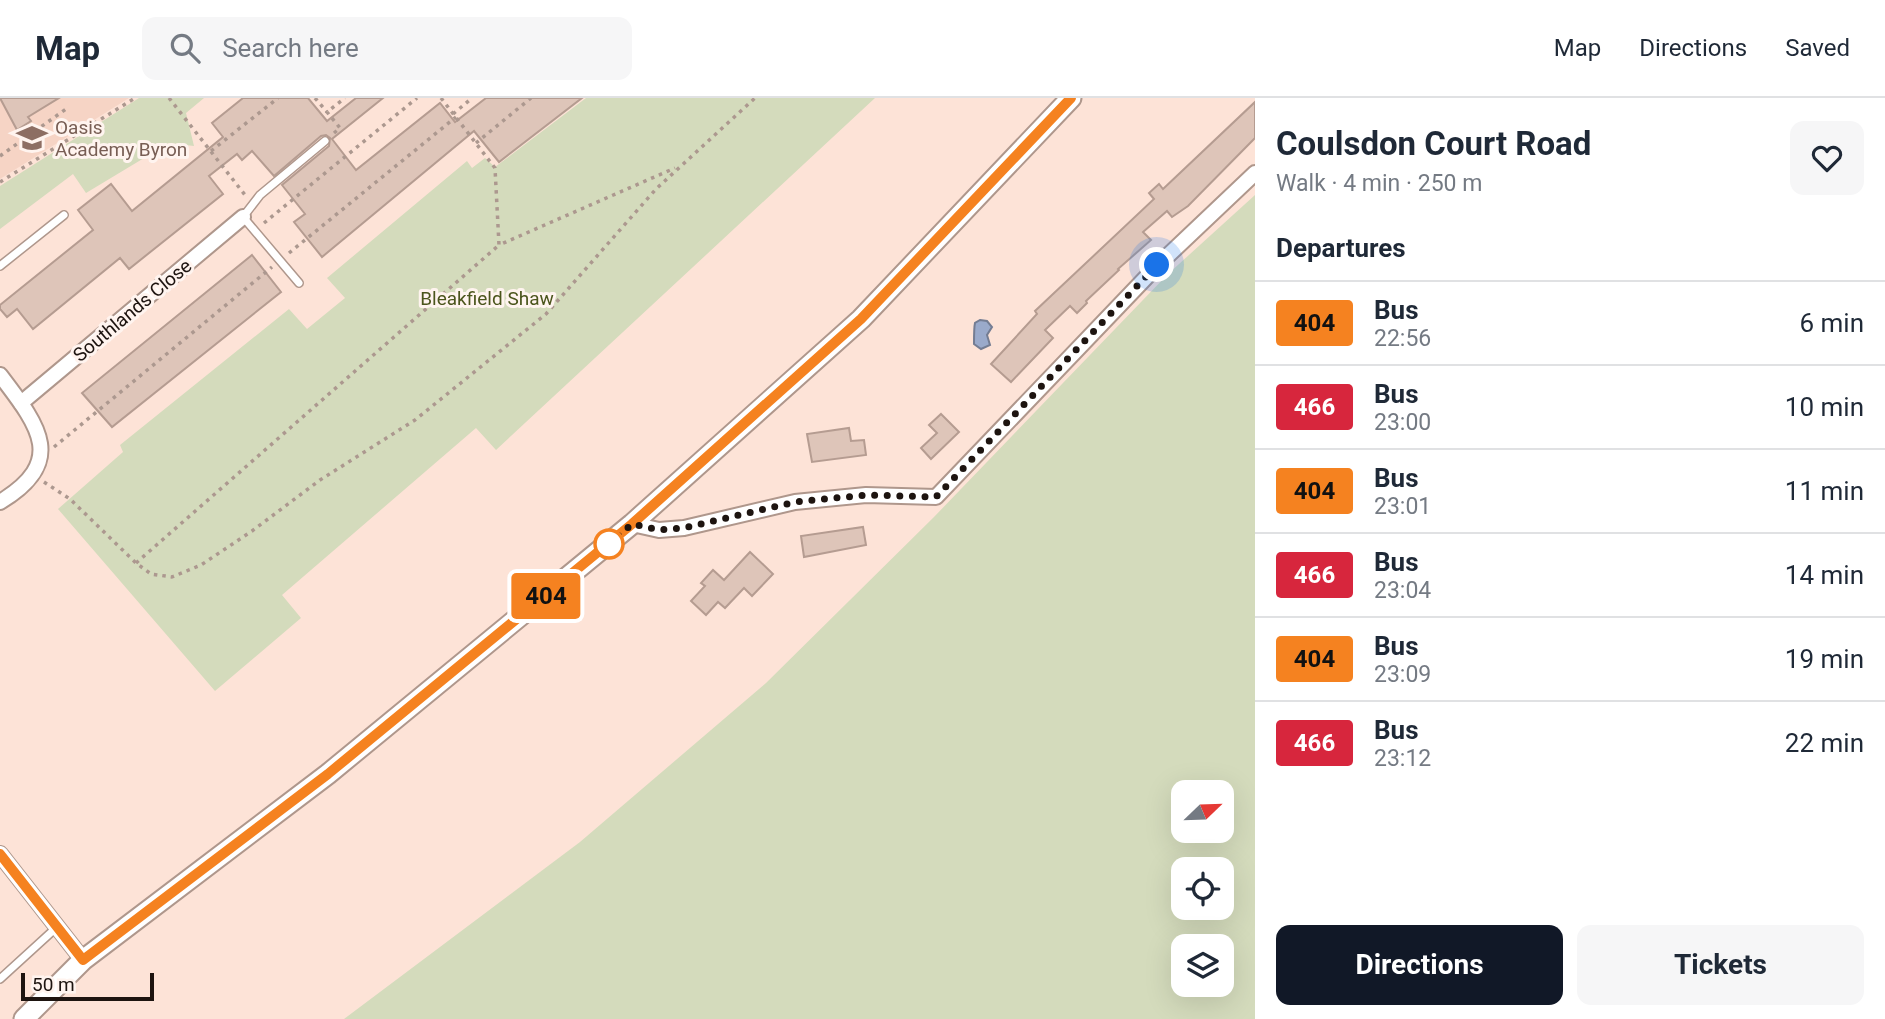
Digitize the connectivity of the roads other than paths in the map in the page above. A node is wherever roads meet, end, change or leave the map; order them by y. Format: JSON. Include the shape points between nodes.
{"nodes":[{"id":1,"x":1071,"y":98,"type":"edge"},
{"id":2,"x":325,"y":141,"type":"road end"},
{"id":3,"x":1255,"y":173,"type":"edge"},
{"id":4,"x":64,"y":215,"type":"dead end"},
{"id":5,"x":243,"y":217,"type":"junction"},
{"id":6,"x":0,"y":267,"type":"edge"},
{"id":7,"x":299,"y":283,"type":"dead end"},
{"id":8,"x":0,"y":375,"type":"edge"},
{"id":9,"x":21,"y":403,"type":"junction"},
{"id":10,"x":0,"y":502,"type":"edge"},
{"id":11,"x":632,"y":524,"type":"junction"},
{"id":12,"x":0,"y":854,"type":"edge"},
{"id":13,"x":57,"y":927,"type":"junction"},
{"id":14,"x":83,"y":960,"type":"junction"},
{"id":15,"x":0,"y":979,"type":"edge"},
{"id":16,"x":24,"y":1019,"type":"edge"}],
"edges":[{"from":1,"to":11,"type":"main road","via":[[861,319]]},
{"from":2,"to":5,"type":"lane","via":[[260,195]]},
{"from":3,"to":11,"type":"street","via":[[1157,265],[936,497],[866,495],[795,502],[684,528],[659,530]]},
{"from":4,"to":6,"type":"lane"},
{"from":5,"to":7,"type":"lane"},
{"from":5,"to":9,"type":"street","name":"Southlands Close"},
{"from":8,"to":9,"type":"street"},
{"from":9,"to":10,"type":"street","via":[[36,430],[42,457],[34,475]]},
{"from":11,"to":14,"type":"main road","via":[[328,774]]},
{"from":12,"to":13,"type":"street"},
{"from":13,"to":14,"type":"street"},
{"from":13,"to":15,"type":"lane"},
{"from":14,"to":16,"type":"main road"}]}
